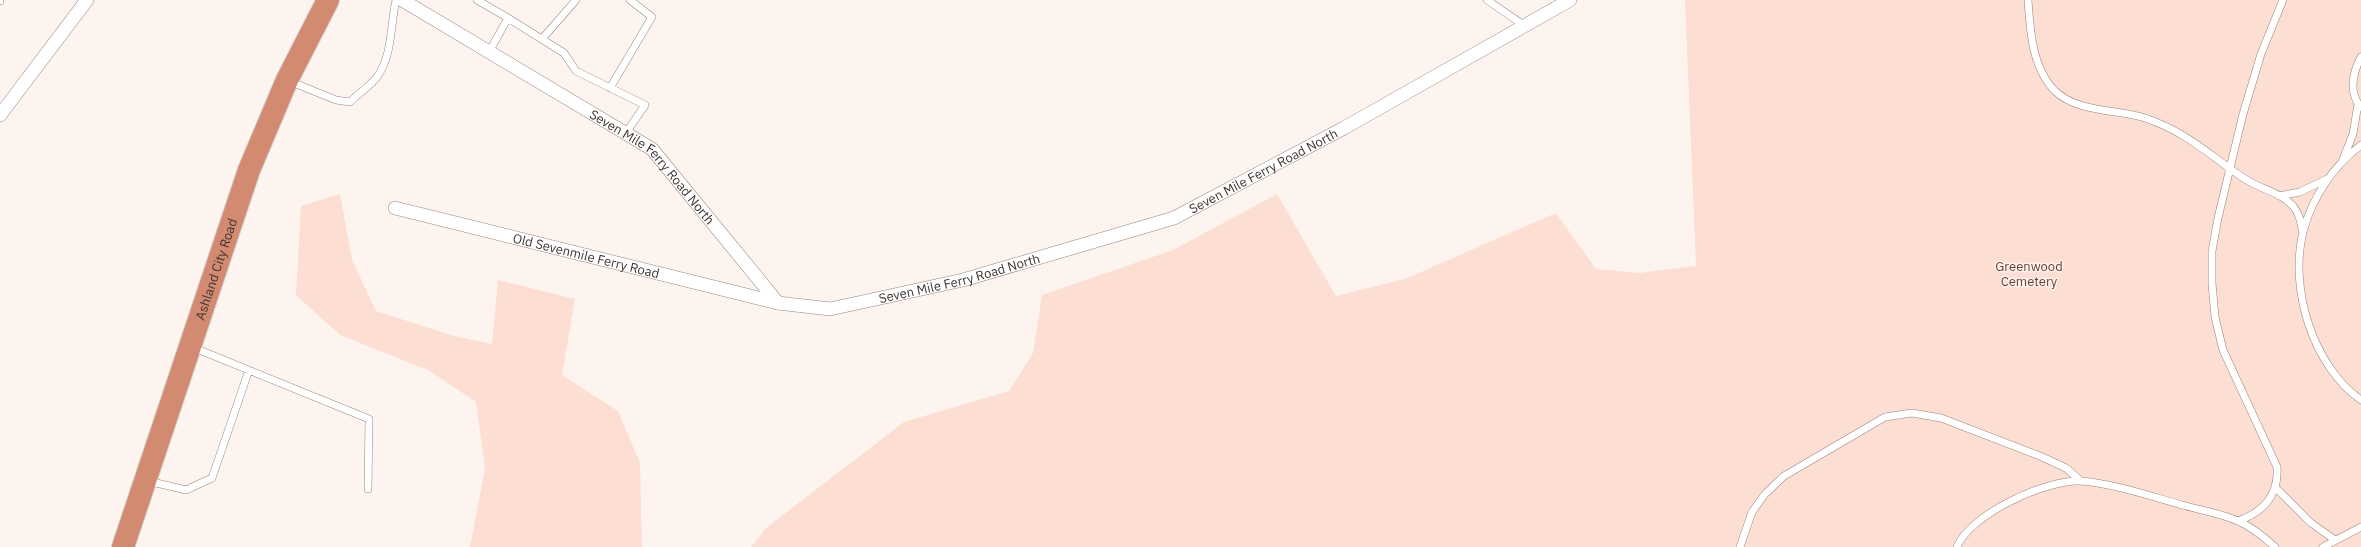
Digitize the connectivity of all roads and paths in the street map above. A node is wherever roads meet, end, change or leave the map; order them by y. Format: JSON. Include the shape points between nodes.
{"nodes":[{"id":1,"x":87,"y":0,"type":"edge"},
{"id":2,"x":328,"y":0,"type":"edge"},
{"id":3,"x":396,"y":0,"type":"edge"},
{"id":4,"x":402,"y":0,"type":"edge"},
{"id":5,"x":477,"y":0,"type":"edge"},
{"id":6,"x":576,"y":0,"type":"edge"},
{"id":7,"x":630,"y":0,"type":"edge"},
{"id":8,"x":1487,"y":0,"type":"edge"},
{"id":9,"x":1570,"y":0,"type":"edge"},
{"id":10,"x":2028,"y":0,"type":"edge"},
{"id":11,"x":2283,"y":0,"type":"edge"},
{"id":12,"x":508,"y":18,"type":"junction"},
{"id":13,"x":1525,"y":26,"type":"junction"},
{"id":14,"x":542,"y":39,"type":"junction"},
{"id":15,"x":490,"y":52,"type":"junction"},
{"id":16,"x":2361,"y":57,"type":"edge"},
{"id":17,"x":287,"y":80,"type":"junction"},
{"id":18,"x":610,"y":88,"type":"junction"},
{"id":19,"x":2359,"y":106,"type":"edge"},
{"id":20,"x":0,"y":115,"type":"edge"},
{"id":21,"x":626,"y":133,"type":"junction"},
{"id":22,"x":2361,"y":145,"type":"edge"},
{"id":23,"x":2341,"y":162,"type":"junction"},
{"id":24,"x":2230,"y":167,"type":"junction"},
{"id":25,"x":2329,"y":178,"type":"junction"},
{"id":26,"x":2279,"y":196,"type":"junction"},
{"id":27,"x":394,"y":208,"type":"dead end"},
{"id":28,"x":2303,"y":234,"type":"junction"},
{"id":29,"x":778,"y":303,"type":"junction"},
{"id":30,"x":190,"y":346,"type":"junction"},
{"id":31,"x":249,"y":370,"type":"junction"},
{"id":32,"x":2361,"y":400,"type":"edge"},
{"id":33,"x":145,"y":481,"type":"junction"},
{"id":34,"x":2081,"y":481,"type":"junction"},
{"id":35,"x":2275,"y":486,"type":"junction"},
{"id":36,"x":368,"y":490,"type":"dead end"},
{"id":37,"x":2237,"y":521,"type":"junction"},
{"id":38,"x":2361,"y":527,"type":"edge"},
{"id":39,"x":2335,"y":540,"type":"junction"},
{"id":40,"x":123,"y":547,"type":"edge"},
{"id":41,"x":1740,"y":547,"type":"edge"},
{"id":42,"x":1957,"y":547,"type":"edge"},
{"id":43,"x":2275,"y":547,"type":"edge"},
{"id":44,"x":2323,"y":547,"type":"edge"}],
"edges":[{"from":1,"to":20,"type":"street"},
{"from":2,"to":17,"type":"highway","name":"Ashland City Road"},
{"from":3,"to":17,"type":"lane","via":[[390,41],[383,65],[377,78],[350,102],[336,100]]},
{"from":4,"to":15,"type":"street","name":"Seven Mile Ferry Road North"},
{"from":5,"to":12,"type":"lane"},
{"from":6,"to":14,"type":"lane"},
{"from":7,"to":18,"type":"lane","via":[[652,17]]},
{"from":8,"to":13,"type":"lane"},
{"from":9,"to":13,"type":"street","name":"Seven Mile Ferry Road North"},
{"from":10,"to":24,"type":"lane","via":[[2038,64],[2056,92],[2084,105],[2164,125],[2187,136]]},
{"from":11,"to":24,"type":"lane","via":[[2261,54],[2242,114]]},
{"from":12,"to":14,"type":"lane"},
{"from":12,"to":15,"type":"lane"},
{"from":13,"to":29,"type":"street","name":"Seven Mile Ferry Road North","via":[[1344,128],[1174,218],[963,280],[830,309]]},
{"from":14,"to":18,"type":"lane","via":[[564,53],[576,71]]},
{"from":15,"to":21,"type":"street","name":"Seven Mile Ferry Road North"},
{"from":16,"to":19,"type":"lane","via":[[2353,80],[2354,95]]},
{"from":17,"to":30,"type":"highway","name":"Ashland City Road","via":[[249,170]]},
{"from":18,"to":21,"type":"lane","via":[[645,105]]},
{"from":19,"to":23,"type":"lane","via":[[2353,134]]},
{"from":21,"to":29,"type":"street","name":"Seven Mile Ferry Road North","via":[[652,149]]},
{"from":22,"to":23,"type":"lane"},
{"from":23,"to":25,"type":"lane"},
{"from":24,"to":26,"type":"lane","via":[[2245,179]]},
{"from":24,"to":35,"type":"lane","via":[[2212,251],[2215,317],[2223,350],[2275,460],[2278,478]]},
{"from":25,"to":26,"type":"lane","via":[[2300,192]]},
{"from":25,"to":28,"type":"lane","via":[[2318,196]]},
{"from":26,"to":28,"type":"lane","via":[[2298,213]]},
{"from":27,"to":29,"type":"street","name":"Old Sevenmile Ferry Road"},
{"from":28,"to":32,"type":"lane","via":[[2300,271],[2302,292],[2319,352],[2330,370]]},
{"from":30,"to":31,"type":"lane"},
{"from":30,"to":33,"type":"highway","name":"Ashland City Road"},
{"from":31,"to":33,"type":"lane","via":[[212,478],[186,490]]},
{"from":31,"to":36,"type":"lane","via":[[368,419]]},
{"from":33,"to":40,"type":"highway","name":"Ashland City Road"},
{"from":34,"to":37,"type":"lane"},
{"from":34,"to":41,"type":"lane","via":[[2066,468],[2040,456],[1941,418],[1912,412],[1885,417],[1784,476],[1765,494],[1752,512]]},
{"from":34,"to":42,"type":"lane","via":[[2063,482],[2043,488],[1998,508],[1965,532]]},
{"from":35,"to":37,"type":"lane","via":[[2266,504],[2257,513]]},
{"from":35,"to":39,"type":"lane","via":[[2312,523]]},
{"from":37,"to":43,"type":"lane","via":[[2260,534]]},
{"from":38,"to":39,"type":"lane"},
{"from":39,"to":44,"type":"lane"}]}
